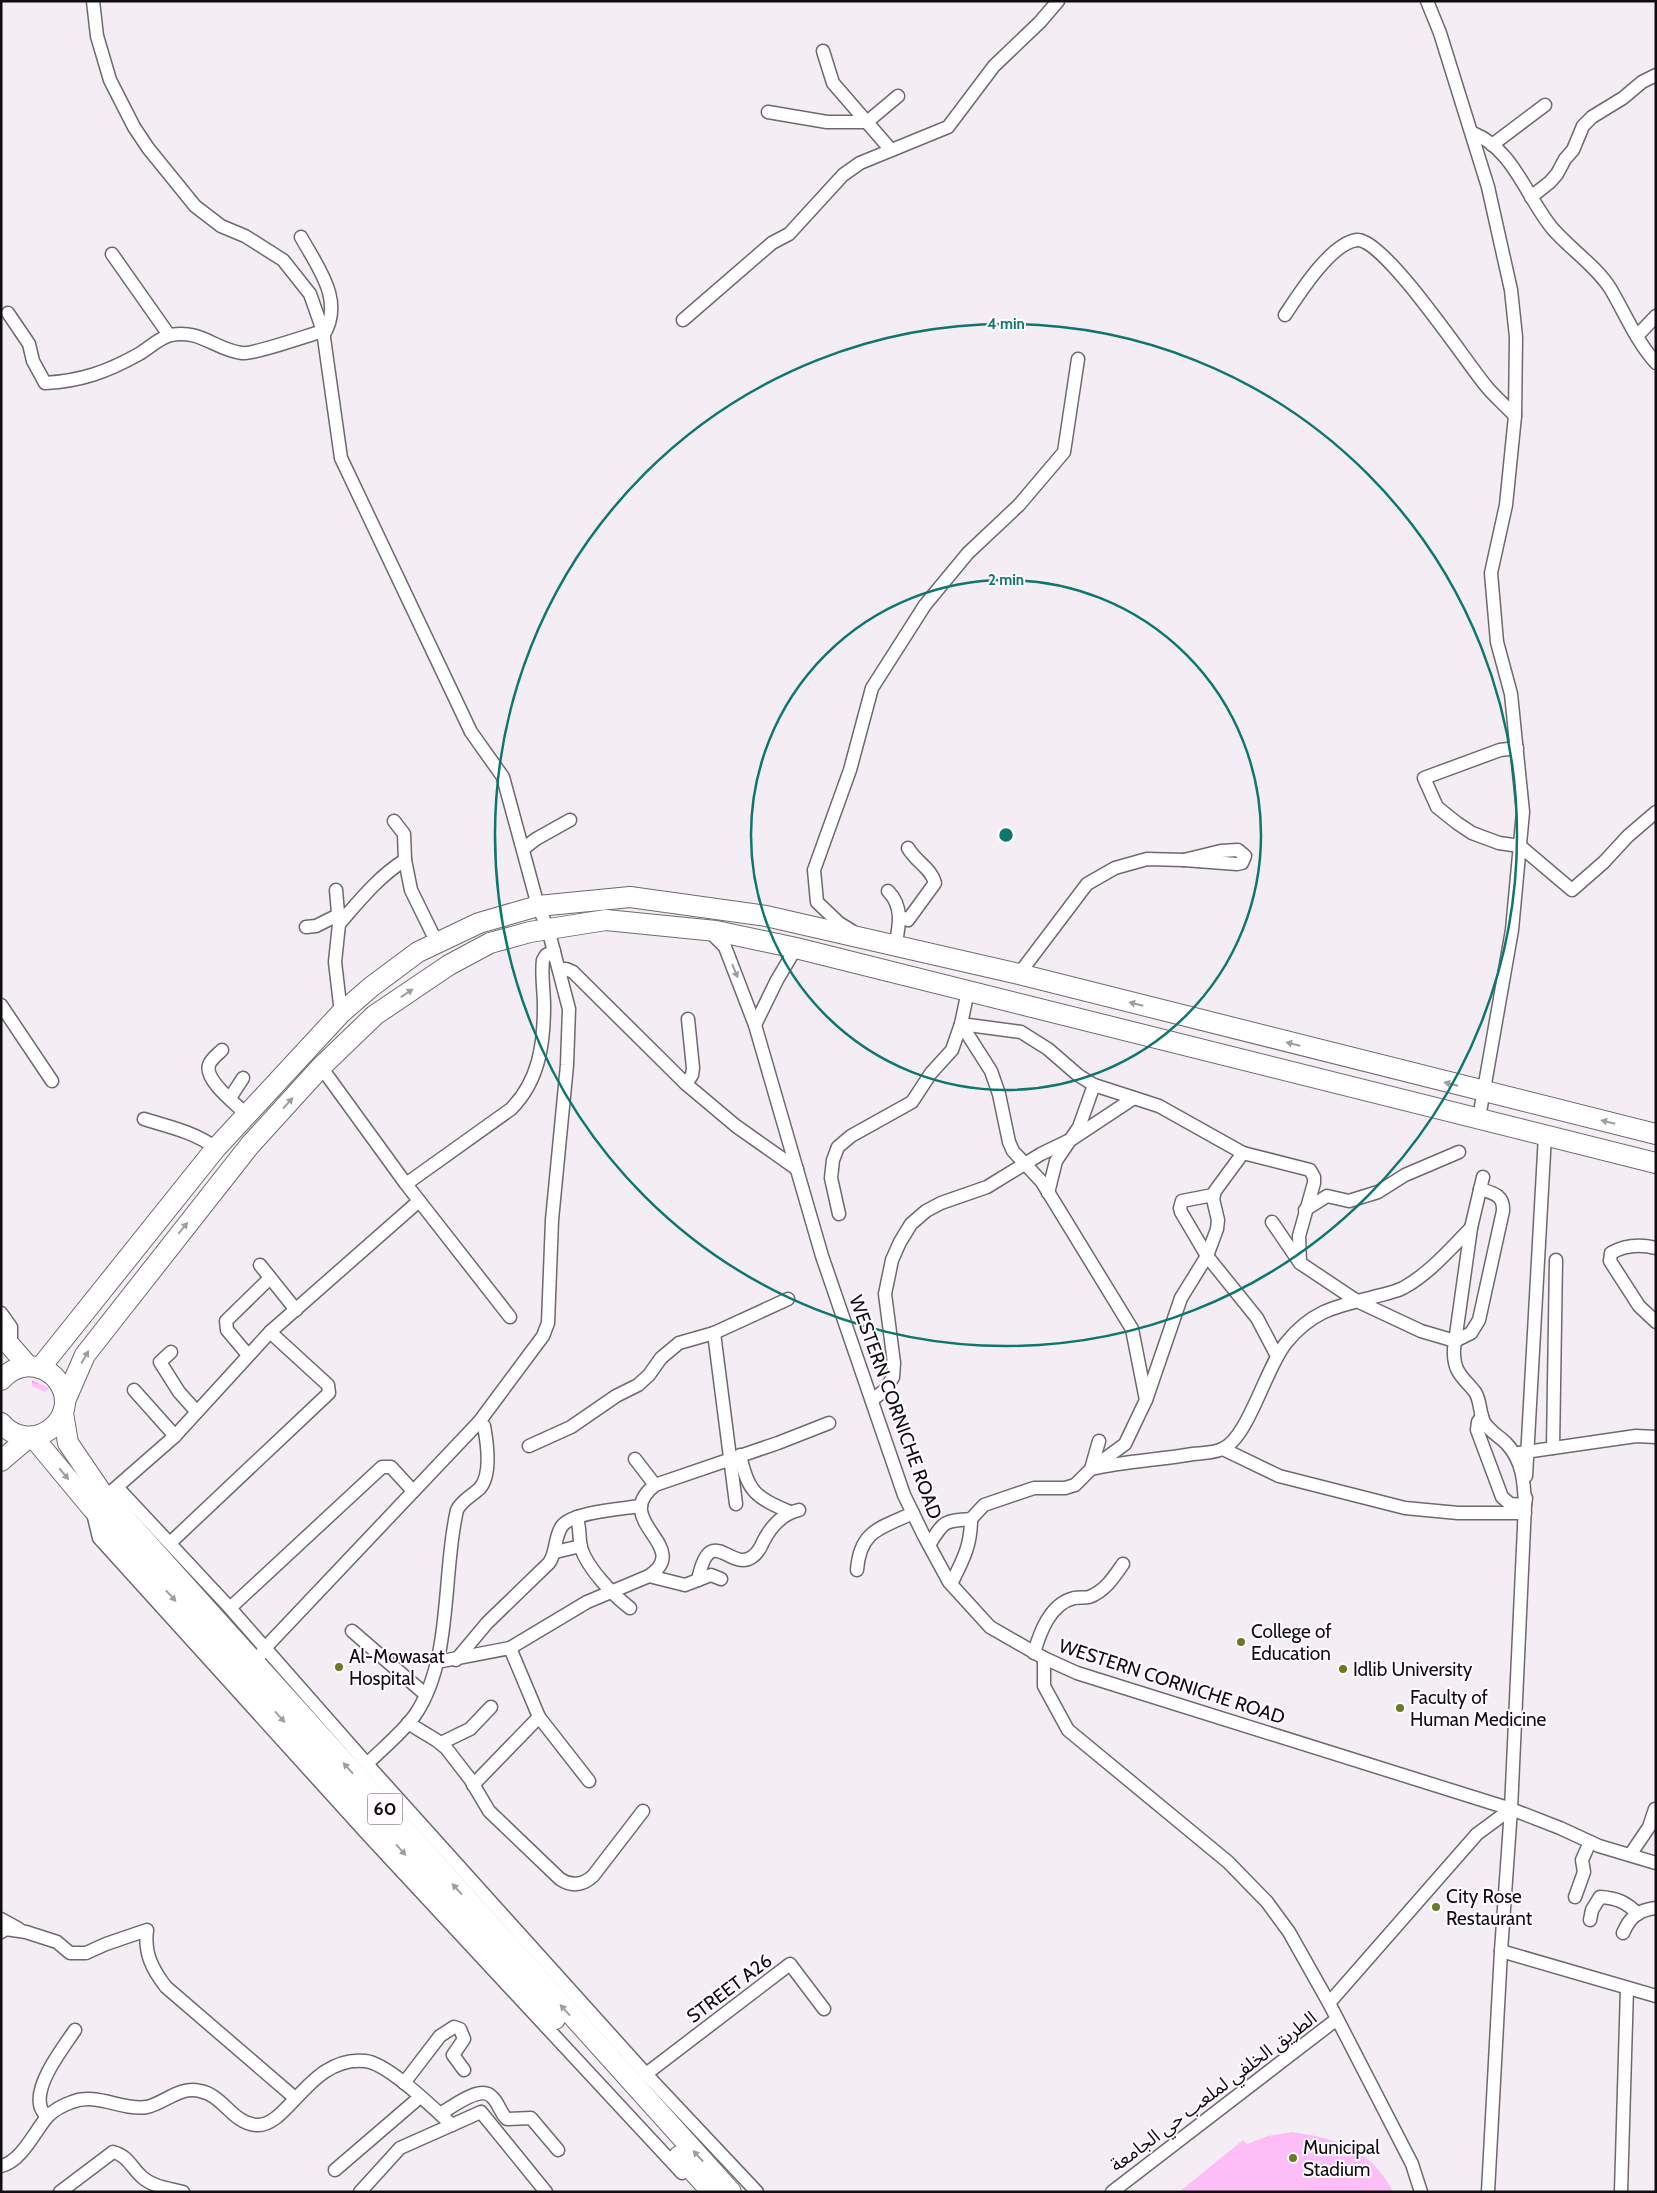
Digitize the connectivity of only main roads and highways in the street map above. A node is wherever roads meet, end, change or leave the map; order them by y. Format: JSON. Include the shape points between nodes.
{"nodes":[{"id":1,"x":1656,"y":1134,"type":"edge"},
{"id":2,"x":1656,"y":1163,"type":"edge"},
{"id":3,"x":6,"y":1340,"type":"edge"},
{"id":4,"x":34,"y":1367,"type":"junction"},
{"id":5,"x":1,"y":1380,"type":"edge"},
{"id":6,"x":64,"y":1407,"type":"junction"},
{"id":7,"x":1,"y":1423,"type":"edge"},
{"id":8,"x":31,"y":1437,"type":"junction"},
{"id":9,"x":1,"y":1461,"type":"edge"},
{"id":10,"x":105,"y":1497,"type":"junction"},
{"id":11,"x":712,"y":2192,"type":"edge"},
{"id":12,"x":731,"y":2192,"type":"edge"}],
"edges":[{"from":1,"to":4,"type":"main road","one_way":true,"via":[[1019,974],[766,916],[630,897],[538,906],[479,923],[418,952],[341,1013],[216,1148]]},
{"from":6,"to":2,"type":"main road","one_way":true,"via":[[85,1355],[250,1144],[321,1067],[375,1015],[449,965],[490,943],[530,932],[606,920],[709,931],[796,948]]},
{"from":3,"to":4,"type":"main road"},
{"from":4,"to":5,"type":"main road","via":[[15,1369]]},
{"from":4,"to":6,"type":"main road","via":[[51,1374],[60,1383]]},
{"from":6,"to":8,"type":"main road","via":[[51,1429]]},
{"from":6,"to":10,"type":"main road","number":"60","via":[[68,1443]]},
{"from":7,"to":8,"type":"main road","via":[[16,1434]]},
{"from":8,"to":9,"type":"main road"},
{"from":8,"to":10,"type":"main road","number":"60","one_way":true},
{"from":10,"to":11,"type":"main road","number":"60","one_way":true},
{"from":12,"to":10,"type":"main road","number":"60","one_way":true,"via":[[260,1656]]}]}
